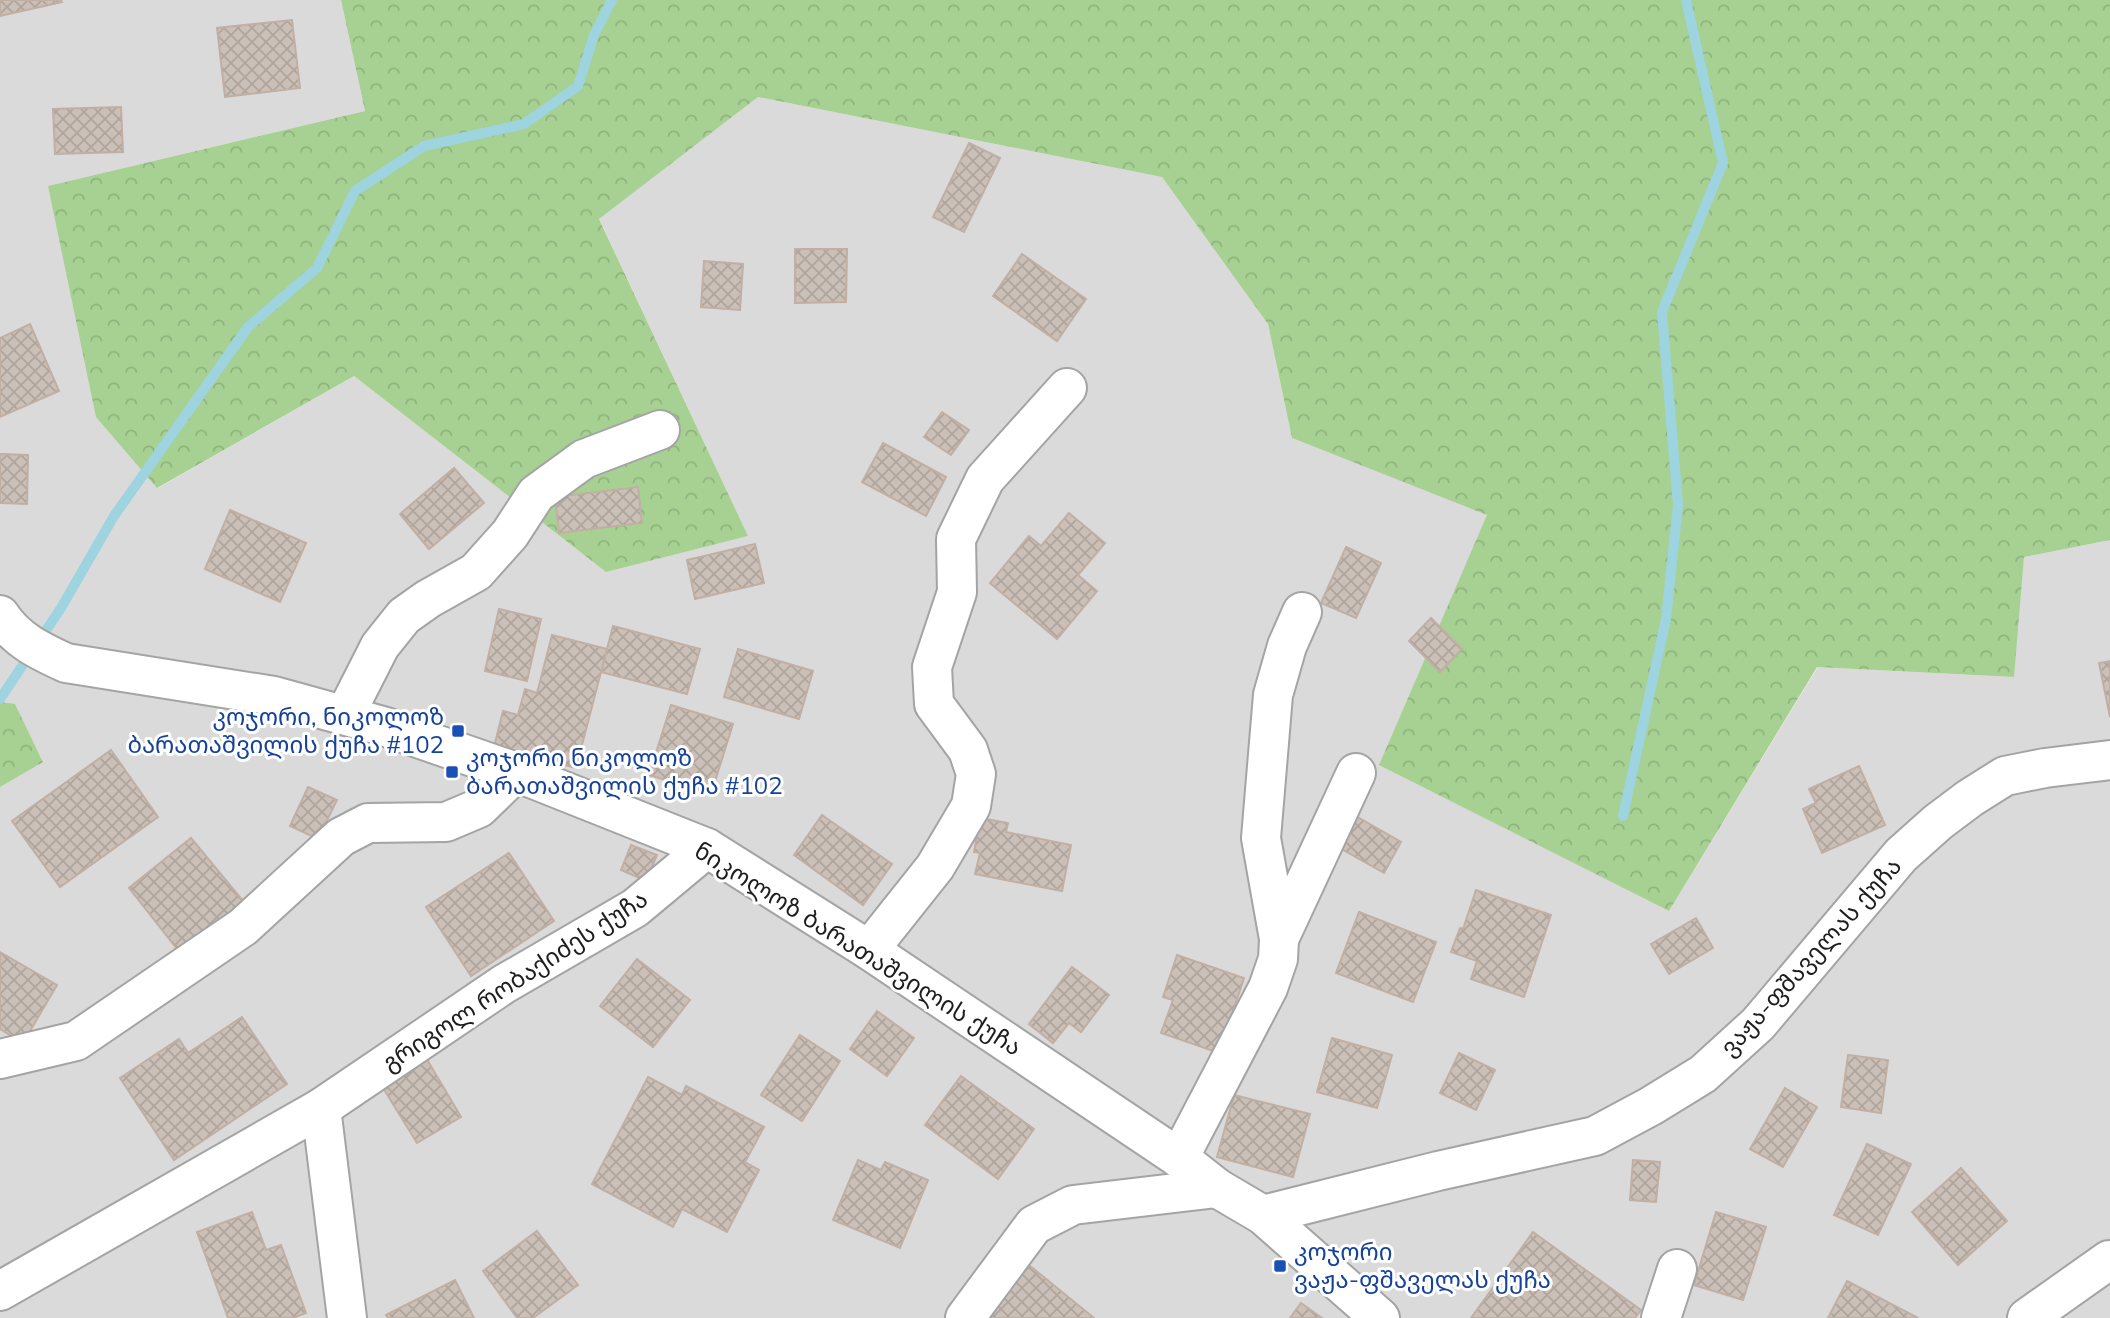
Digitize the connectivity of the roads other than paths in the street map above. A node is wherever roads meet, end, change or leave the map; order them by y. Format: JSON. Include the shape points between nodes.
{"nodes":[{"id":1,"x":1067,"y":388,"type":"dead end"},
{"id":2,"x":660,"y":430,"type":"dead end"},
{"id":3,"x":1302,"y":612,"type":"dead end"},
{"id":4,"x":4,"y":622,"type":"edge"},
{"id":5,"x":345,"y":715,"type":"junction"},
{"id":6,"x":2110,"y":761,"type":"edge"},
{"id":7,"x":516,"y":772,"type":"junction"},
{"id":8,"x":1356,"y":773,"type":"dead end"},
{"id":9,"x":707,"y":848,"type":"junction"},
{"id":10,"x":1279,"y":939,"type":"junction"},
{"id":11,"x":869,"y":950,"type":"junction"},
{"id":12,"x":0,"y":1059,"type":"edge"},
{"id":13,"x":321,"y":1108,"type":"junction"},
{"id":14,"x":1179,"y":1158,"type":"junction"},
{"id":15,"x":1217,"y":1188,"type":"junction"},
{"id":16,"x":1263,"y":1215,"type":"junction"},
{"id":17,"x":2109,"y":1260,"type":"edge"},
{"id":18,"x":1677,"y":1269,"type":"dead end"},
{"id":19,"x":0,"y":1291,"type":"edge"},
{"id":20,"x":347,"y":1318,"type":"edge"},
{"id":21,"x":965,"y":1318,"type":"edge"},
{"id":22,"x":1380,"y":1318,"type":"edge"},
{"id":23,"x":1661,"y":1318,"type":"edge"},
{"id":24,"x":2027,"y":1318,"type":"edge"}],
"edges":[{"from":1,"to":11,"type":"street","via":[[985,478],[956,540],[957,592],[932,667],[933,692],[934,704],[968,750],[976,774],[971,806],[935,867]]},
{"from":2,"to":5,"type":"street","via":[[584,459],[536,494],[510,534],[476,572],[404,616],[380,646]]},
{"from":3,"to":10,"type":"street","via":[[1273,695],[1261,838]]},
{"from":4,"to":5,"type":"street","name":"ნიკოლოზ ბარათაშვილის ქუჩა","via":[[36,649],[66,663],[274,696]]},
{"from":5,"to":7,"type":"street","name":"ნიკოლოზ ბარათაშვილის ქუჩა"},
{"from":6,"to":16,"type":"street","name":"ვაჟა-ფშაველას ქუჩა","via":[[2005,776],[1948,814],[1901,855],[1758,1024],[1703,1074],[1651,1106],[1595,1136]]},
{"from":7,"to":9,"type":"street","name":"ნიკოლოზ ბარათაშვილის ქუჩა"},
{"from":7,"to":12,"type":"street","via":[[479,808],[446,822],[368,823],[341,837],[243,927],[76,1041]]},
{"from":8,"to":10,"type":"street"},
{"from":9,"to":11,"type":"street","name":"ნიკოლოზ ბარათაშვილის ქუჩა"},
{"from":9,"to":13,"type":"street","name":"გრიგოლ რობაქიძეს ქუჩა","via":[[635,908],[504,984]]},
{"from":10,"to":14,"type":"street","via":[[1268,988]]},
{"from":11,"to":14,"type":"street","name":"ნიკოლოზ ბარათაშვილის ქუჩა"},
{"from":13,"to":19,"type":"street","name":"გრიგოლ რობაქიძეს ქუჩა"},
{"from":13,"to":20,"type":"street"},
{"from":14,"to":15,"type":"street","name":"ნიკოლოზ ბარათაშვილის ქუჩა"},
{"from":15,"to":16,"type":"street","name":"ნიკოლოზ ბარათაშვილის ქუჩა"},
{"from":15,"to":21,"type":"street","via":[[1073,1205],[1034,1225]]},
{"from":16,"to":22,"type":"street","name":"ნიკოლოზ ბარათაშვილის ქუჩა"},
{"from":17,"to":24,"type":"street"},
{"from":18,"to":23,"type":"street"}]}
